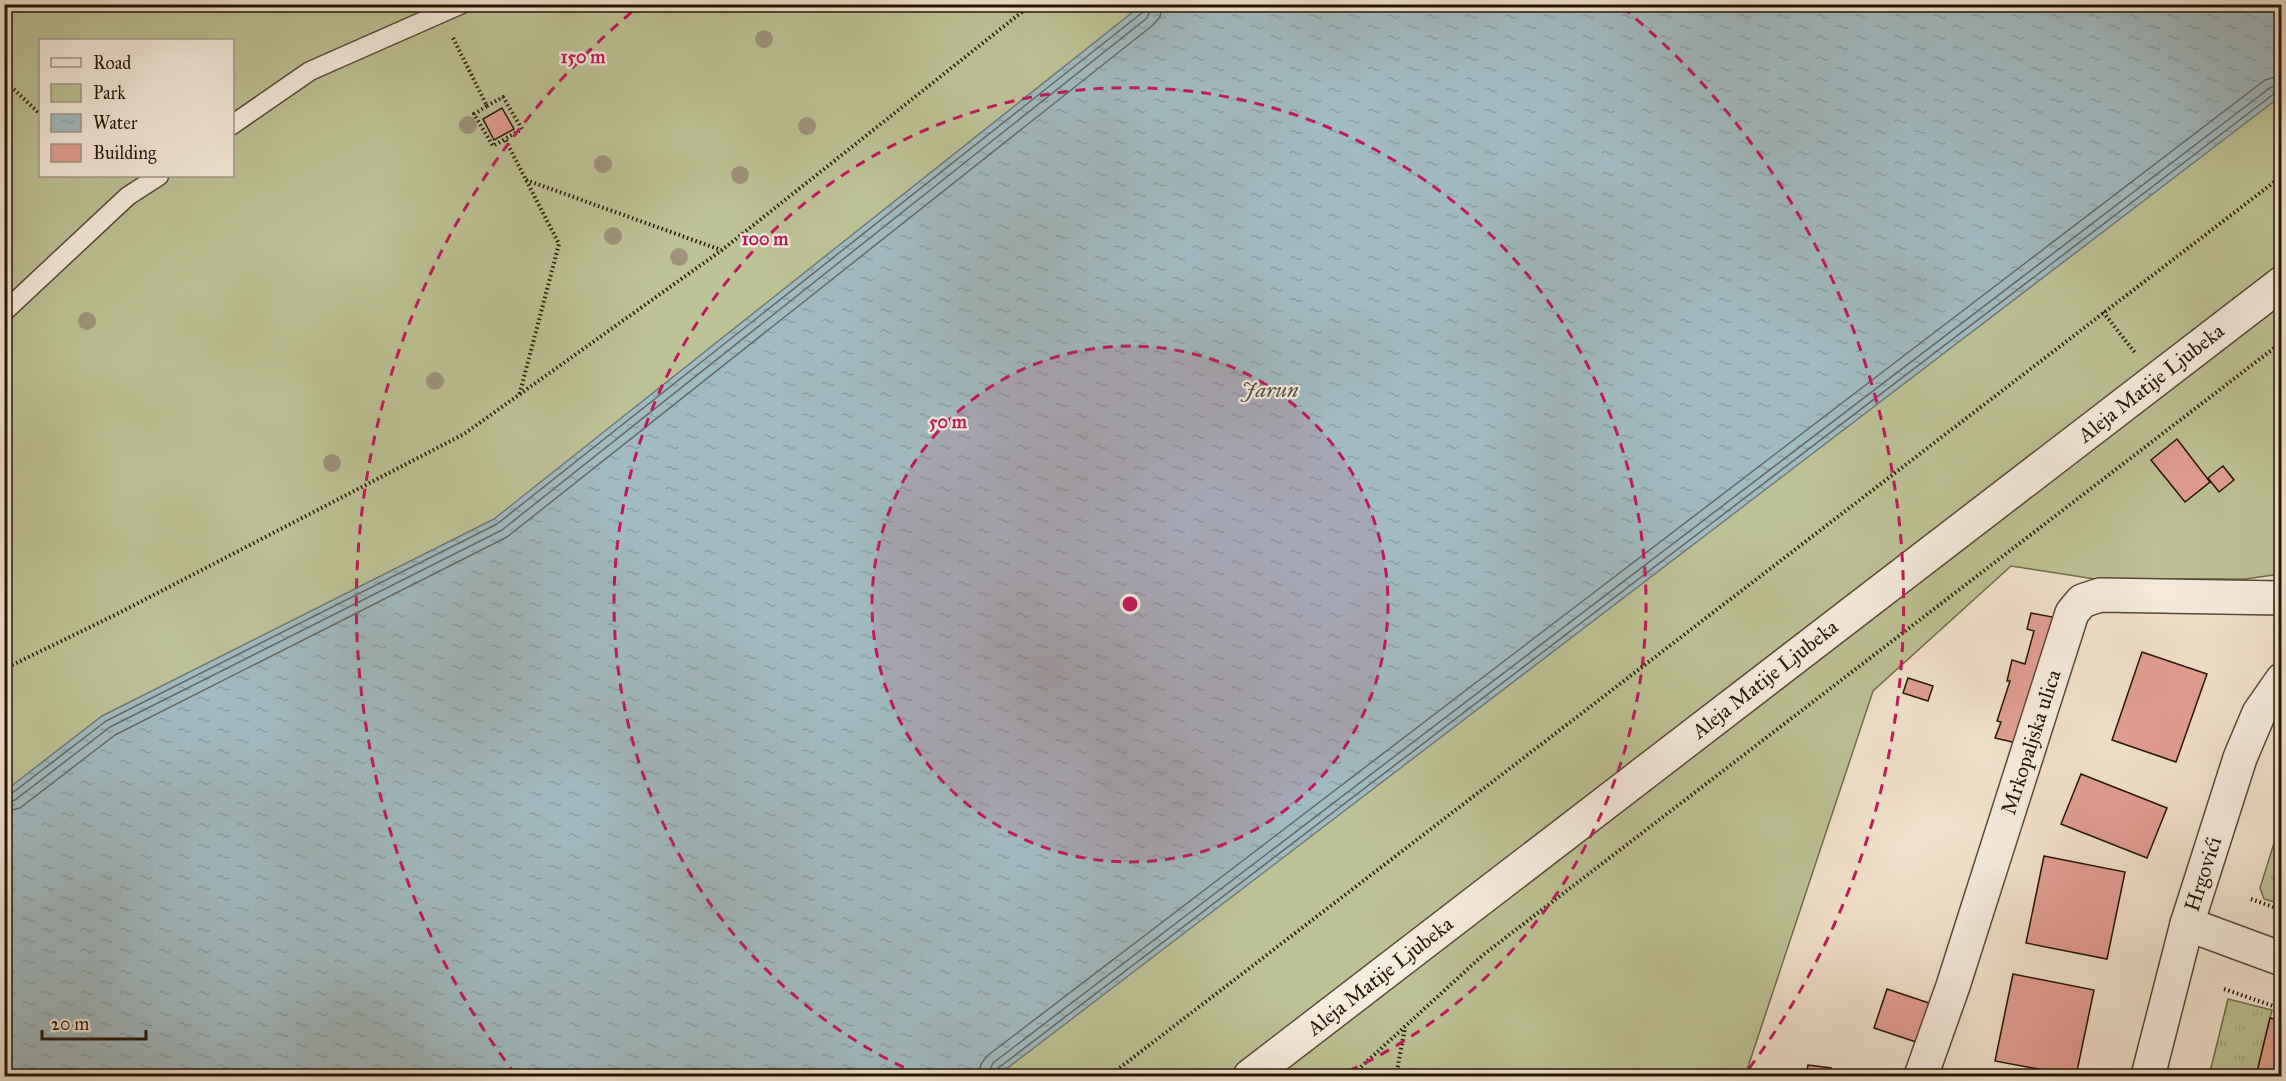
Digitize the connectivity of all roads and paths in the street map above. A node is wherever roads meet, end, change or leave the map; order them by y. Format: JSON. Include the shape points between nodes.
{"nodes":[{"id":1,"x":462,"y":4,"type":"edge"},
{"id":2,"x":1032,"y":4,"type":"edge"},
{"id":3,"x":441,"y":12,"type":"junction"},
{"id":4,"x":4,"y":80,"type":"edge"},
{"id":5,"x":487,"y":106,"type":"junction"},
{"id":6,"x":39,"y":113,"type":"edge"},
{"id":7,"x":234,"y":124,"type":"edge"},
{"id":8,"x":505,"y":139,"type":"junction"},
{"id":9,"x":2282,"y":176,"type":"edge"},
{"id":10,"x":157,"y":177,"type":"edge"},
{"id":11,"x":526,"y":180,"type":"junction"},
{"id":12,"x":722,"y":250,"type":"junction"},
{"id":13,"x":2282,"y":283,"type":"edge"},
{"id":14,"x":4,"y":312,"type":"edge"},
{"id":15,"x":2103,"y":312,"type":"junction"},
{"id":16,"x":2282,"y":342,"type":"edge"},
{"id":17,"x":2139,"y":358,"type":"dead end"},
{"id":18,"x":518,"y":396,"type":"junction"},
{"id":19,"x":2282,"y":597,"type":"edge"},
{"id":20,"x":4,"y":669,"type":"edge"},
{"id":21,"x":2282,"y":680,"type":"edge"},
{"id":22,"x":2252,"y":899,"type":"dead end"},
{"id":23,"x":2282,"y":910,"type":"edge"},
{"id":24,"x":2187,"y":924,"type":"junction"},
{"id":25,"x":2282,"y":959,"type":"edge"},
{"id":26,"x":2224,"y":989,"type":"dead end"},
{"id":27,"x":2282,"y":1009,"type":"edge"},
{"id":28,"x":1405,"y":1028,"type":"junction"},
{"id":29,"x":1109,"y":1077,"type":"edge"},
{"id":30,"x":1250,"y":1077,"type":"edge"},
{"id":31,"x":1351,"y":1077,"type":"edge"},
{"id":32,"x":1396,"y":1077,"type":"edge"},
{"id":33,"x":1921,"y":1077,"type":"edge"},
{"id":34,"x":2148,"y":1077,"type":"edge"}],
"edges":[{"from":1,"to":3,"type":"lane"},
{"from":2,"to":12,"type":"path"},
{"from":3,"to":5,"type":"path"},
{"from":3,"to":7,"type":"lane","via":[[310,71]]},
{"from":4,"to":6,"type":"path"},
{"from":5,"to":8,"type":"path","via":[[474,114],[494,146]]},
{"from":5,"to":8,"type":"path","via":[[503,97],[522,129]]},
{"from":8,"to":11,"type":"path"},
{"from":9,"to":15,"type":"path"},
{"from":10,"to":14,"type":"lane","via":[[128,196]]},
{"from":11,"to":12,"type":"path"},
{"from":11,"to":18,"type":"path","via":[[559,243]]},
{"from":12,"to":18,"type":"path"},
{"from":13,"to":30,"type":"street","name":"Aleja Matije Ljubeka"},
{"from":15,"to":17,"type":"path"},
{"from":15,"to":29,"type":"path"},
{"from":16,"to":28,"type":"path","via":[[1483,955]]},
{"from":18,"to":20,"type":"path","via":[[464,434]]},
{"from":19,"to":33,"type":"street","name":"Mrkopaljska ulica","via":[[2100,595],[2082,601],[2072,613]]},
{"from":21,"to":24,"type":"street","name":"Hrgovići","via":[[2259,713],[2240,758]]},
{"from":22,"to":23,"type":"path"},
{"from":24,"to":25,"type":"street"},
{"from":24,"to":34,"type":"street","name":"Hrgovići"},
{"from":26,"to":27,"type":"path"},
{"from":28,"to":31,"type":"path"},
{"from":28,"to":32,"type":"path"}]}
